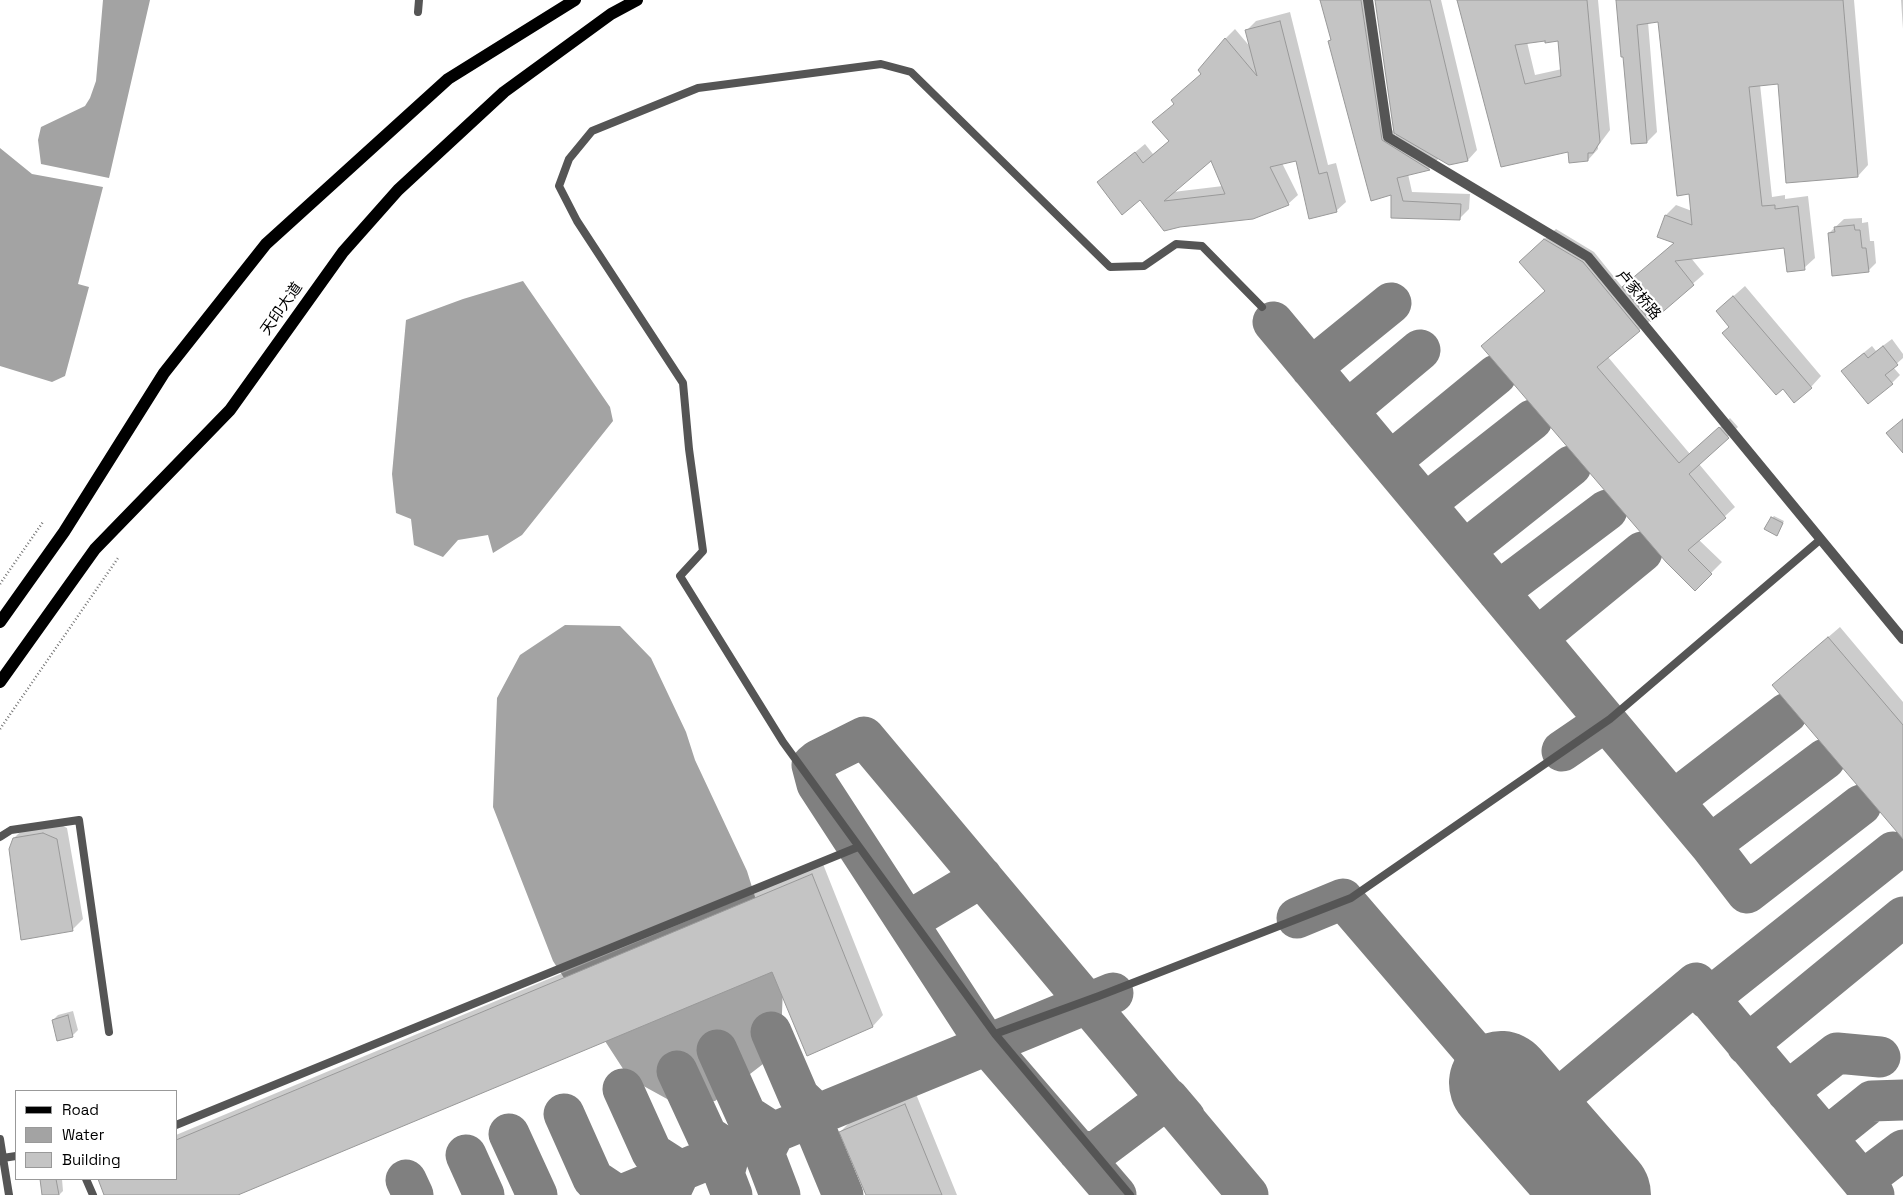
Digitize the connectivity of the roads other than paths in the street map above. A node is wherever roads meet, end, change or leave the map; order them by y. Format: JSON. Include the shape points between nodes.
{"nodes":[{"id":1,"x":419,"y":0,"type":"edge"},
{"id":2,"x":575,"y":0,"type":"edge"},
{"id":3,"x":636,"y":0,"type":"edge"},
{"id":4,"x":1368,"y":0,"type":"edge"},
{"id":5,"x":418,"y":12,"type":"dead end"},
{"id":6,"x":1262,"y":307,"type":"dead end"},
{"id":7,"x":1820,"y":539,"type":"junction"},
{"id":8,"x":0,"y":622,"type":"edge"},
{"id":9,"x":1903,"y":639,"type":"edge"},
{"id":10,"x":0,"y":682,"type":"edge"},
{"id":11,"x":0,"y":837,"type":"edge"},
{"id":12,"x":858,"y":847,"type":"junction"},
{"id":13,"x":109,"y":1032,"type":"dead end"},
{"id":14,"x":995,"y":1034,"type":"junction"},
{"id":15,"x":178,"y":1124,"type":"edge"},
{"id":16,"x":0,"y":1139,"type":"edge"},
{"id":17,"x":15,"y":1156,"type":"edge"},
{"id":18,"x":3,"y":1158,"type":"junction"},
{"id":19,"x":86,"y":1180,"type":"edge"},
{"id":20,"x":9,"y":1195,"type":"edge"},
{"id":21,"x":93,"y":1195,"type":"edge"},
{"id":22,"x":1130,"y":1195,"type":"edge"}],
"edges":[{"from":1,"to":5,"type":"lane"},
{"from":2,"to":8,"type":"main road","via":[[448,79],[266,244],[164,373],[64,532]]},
{"from":3,"to":10,"type":"main road","name":"天印大道","via":[[611,14],[504,92],[398,190],[342,252],[230,410],[95,549]]},
{"from":4,"to":7,"type":"street","name":"卢家桥路","via":[[1388,137],[1588,257]]},
{"from":6,"to":12,"type":"lane","via":[[1202,246],[1176,244],[1144,266],[1110,267],[911,72],[881,64],[698,88],[592,131],[569,159],[560,186],[577,221],[683,383],[703,551],[680,576],[783,742]]},
{"from":7,"to":9,"type":"street","name":"卢家桥路"},
{"from":7,"to":14,"type":"lane","via":[[1610,718],[1351,898]]},
{"from":11,"to":13,"type":"lane","via":[[11,830],[79,820]]},
{"from":12,"to":14,"type":"lane"},
{"from":12,"to":15,"type":"lane"},
{"from":14,"to":22,"type":"lane"},
{"from":16,"to":18,"type":"lane"},
{"from":17,"to":18,"type":"lane"},
{"from":18,"to":20,"type":"lane"},
{"from":19,"to":21,"type":"lane"}]}
